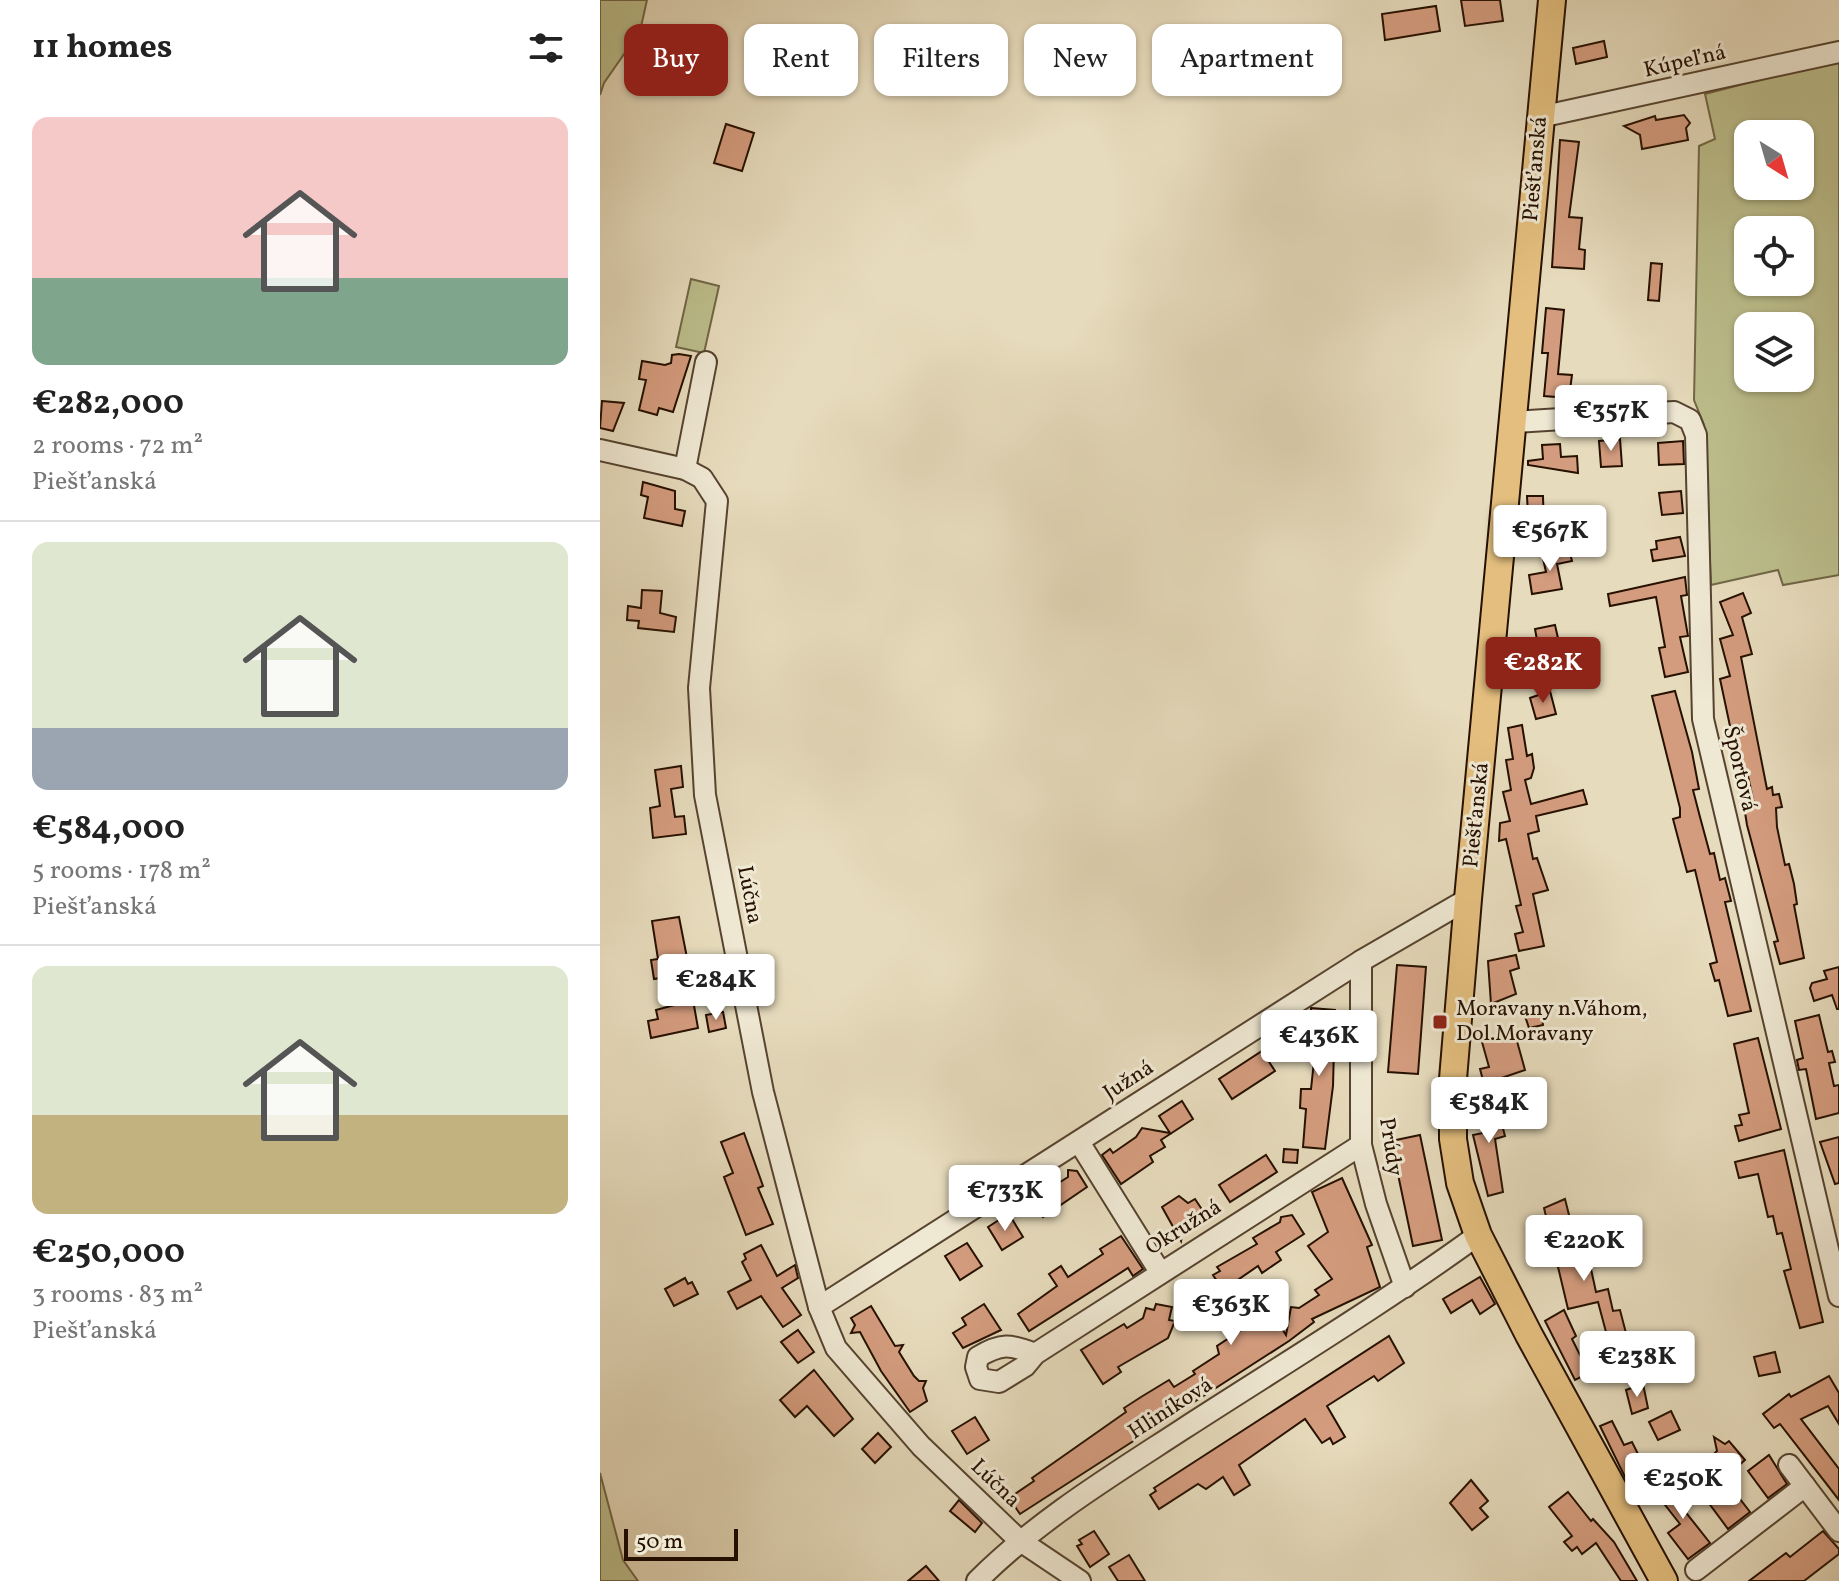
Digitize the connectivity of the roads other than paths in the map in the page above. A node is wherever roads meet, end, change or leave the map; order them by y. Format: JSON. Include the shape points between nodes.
{"nodes":[{"id":1,"x":1552,"y":0,"type":"edge"},
{"id":2,"x":1839,"y":52,"type":"edge"},
{"id":3,"x":1540,"y":117,"type":"junction"},
{"id":4,"x":706,"y":362,"type":"dead end"},
{"id":5,"x":1514,"y":422,"type":"junction"},
{"id":6,"x":600,"y":450,"type":"edge"},
{"id":7,"x":685,"y":469,"type":"junction"},
{"id":8,"x":1468,"y":899,"type":"junction"},
{"id":9,"x":1361,"y":961,"type":"junction"},
{"id":10,"x":1079,"y":1142,"type":"junction"},
{"id":11,"x":1361,"y":1145,"type":"junction"},
{"id":12,"x":1478,"y":1235,"type":"junction"},
{"id":13,"x":1160,"y":1272,"type":"junction"},
{"id":14,"x":1405,"y":1287,"type":"junction"},
{"id":15,"x":1839,"y":1296,"type":"edge"},
{"id":16,"x":819,"y":1307,"type":"junction"},
{"id":17,"x":1035,"y":1354,"type":"dead end"},
{"id":18,"x":1789,"y":1465,"type":"dead end"},
{"id":19,"x":1805,"y":1486,"type":"junction"},
{"id":20,"x":1839,"y":1531,"type":"edge"},
{"id":21,"x":1019,"y":1540,"type":"junction"},
{"id":22,"x":1696,"y":1570,"type":"dead end"},
{"id":23,"x":977,"y":1581,"type":"edge"},
{"id":24,"x":1080,"y":1581,"type":"edge"},
{"id":25,"x":1664,"y":1581,"type":"edge"}],
"edges":[{"from":1,"to":3,"type":"main road","name":"Piešťanská"},
{"from":2,"to":3,"type":"street","name":"Kúpeľná"},
{"from":3,"to":5,"type":"main road","name":"Piešťanská"},
{"from":4,"to":7,"type":"street"},
{"from":5,"to":8,"type":"main road","name":"Piešťanská"},
{"from":5,"to":15,"type":"street","name":"Športová","via":[[1674,412],[1690,420],[1696,435],[1703,719]]},
{"from":6,"to":7,"type":"street"},
{"from":7,"to":16,"type":"street","name":"Lúčna","via":[[702,478],[718,511],[699,688],[705,795],[763,1092]]},
{"from":8,"to":9,"type":"street","name":"Južná"},
{"from":8,"to":12,"type":"main road","name":"Piešťanská","via":[[1452,1103],[1454,1157]]},
{"from":9,"to":10,"type":"street","name":"Južná"},
{"from":9,"to":11,"type":"street","name":"Prúdy"},
{"from":10,"to":13,"type":"street"},
{"from":10,"to":16,"type":"street","name":"Južná"},
{"from":11,"to":13,"type":"street","name":"Okružná"},
{"from":11,"to":14,"type":"street","name":"Prúdy"},
{"from":12,"to":14,"type":"street","name":"Hliníková"},
{"from":12,"to":25,"type":"main road","name":"Piešťanská"},
{"from":13,"to":17,"type":"street","name":"Okružná"},
{"from":14,"to":21,"type":"street","name":"Hliníková","via":[[1341,1339]]},
{"from":16,"to":21,"type":"street","name":"Lúčna","via":[[836,1348],[921,1446]]},
{"from":18,"to":19,"type":"street"},
{"from":19,"to":20,"type":"street"},
{"from":19,"to":22,"type":"street"},
{"from":21,"to":23,"type":"street","name":"Hliníková"},
{"from":21,"to":24,"type":"street","name":"Lúčna"}]}
